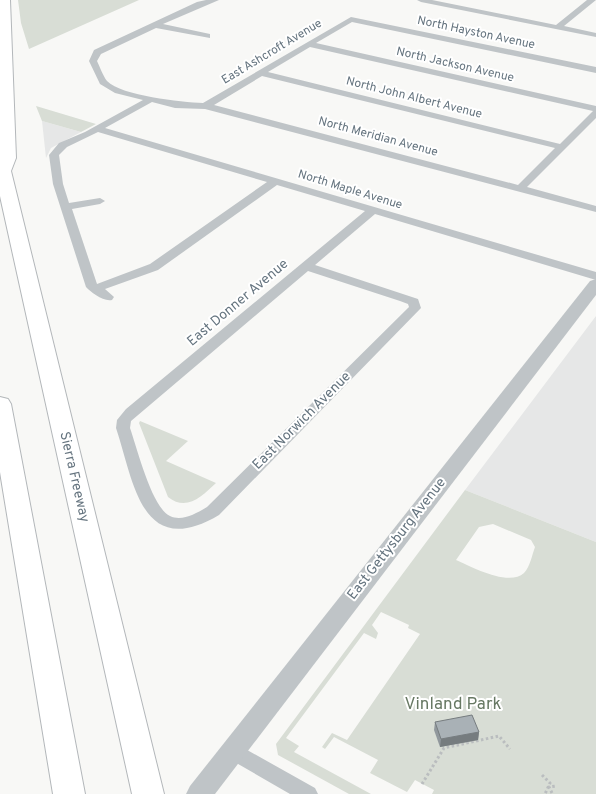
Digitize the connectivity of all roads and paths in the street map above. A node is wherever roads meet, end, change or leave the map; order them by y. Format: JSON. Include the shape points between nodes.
{"nodes":[{"id":1,"x":4,"y":0,"type":"edge"},
{"id":2,"x":215,"y":0,"type":"edge"},
{"id":3,"x":421,"y":0,"type":"edge"},
{"id":4,"x":592,"y":0,"type":"edge"},
{"id":5,"x":476,"y":3,"type":"dead end"},
{"id":6,"x":467,"y":9,"type":"junction"},
{"id":7,"x":351,"y":19,"type":"joint"},
{"id":8,"x":155,"y":24,"type":"junction"},
{"id":9,"x":558,"y":27,"type":"junction"},
{"id":10,"x":596,"y":34,"type":"edge"},
{"id":11,"x":207,"y":36,"type":"dead end"},
{"id":12,"x":309,"y":44,"type":"junction"},
{"id":13,"x":596,"y":70,"type":"edge"},
{"id":14,"x":260,"y":73,"type":"junction"},
{"id":15,"x":151,"y":99,"type":"junction"},
{"id":16,"x":205,"y":106,"type":"junction"},
{"id":17,"x":596,"y":109,"type":"edge"},
{"id":18,"x":596,"y":113,"type":"edge"},
{"id":19,"x":97,"y":129,"type":"junction"},
{"id":20,"x":562,"y":147,"type":"junction"},
{"id":21,"x":1,"y":166,"type":"edge"},
{"id":22,"x":276,"y":181,"type":"junction"},
{"id":23,"x":520,"y":189,"type":"junction"},
{"id":24,"x":100,"y":201,"type":"dead end"},
{"id":25,"x":65,"y":207,"type":"junction"},
{"id":26,"x":596,"y":209,"type":"edge"},
{"id":27,"x":372,"y":210,"type":"junction"},
{"id":28,"x":306,"y":266,"type":"junction"},
{"id":29,"x":596,"y":276,"type":"edge"},
{"id":30,"x":596,"y":284,"type":"edge"},
{"id":31,"x":94,"y":289,"type":"junction"},
{"id":32,"x":108,"y":297,"type":"dead end"},
{"id":33,"x":0,"y":404,"type":"edge"},
{"id":34,"x":177,"y":524,"type":"joint"},
{"id":35,"x":510,"y":749,"type":"dead end"},
{"id":36,"x":233,"y":751,"type":"junction"},
{"id":37,"x":542,"y":775,"type":"dead end"},
{"id":38,"x":422,"y":784,"type":"dead end"},
{"id":39,"x":556,"y":786,"type":"dead end"},
{"id":40,"x":548,"y":787,"type":"junction"},
{"id":41,"x":552,"y":793,"type":"dead end"},
{"id":42,"x":69,"y":794,"type":"edge"},
{"id":43,"x":148,"y":794,"type":"edge"},
{"id":44,"x":199,"y":794,"type":"edge"},
{"id":45,"x":308,"y":794,"type":"edge"},
{"id":46,"x":545,"y":794,"type":"edge"}],
"edges":[{"from":1,"to":21,"type":"highway","via":[[8,158]]},
{"from":2,"to":8,"type":"street"},
{"from":3,"to":6,"type":"street"},
{"from":4,"to":9,"type":"street"},
{"from":5,"to":6,"type":"street"},
{"from":6,"to":9,"type":"street"},
{"from":7,"to":12,"type":"street","name":"East Ashcroft Avenue"},
{"from":7,"to":13,"type":"street","name":"North Hayston Avenue"},
{"from":8,"to":11,"type":"street"},
{"from":8,"to":15,"type":"street","name":"North Meridian Avenue","via":[[97,52],[93,61],[103,82],[109,87]]},
{"from":9,"to":10,"type":"street"},
{"from":12,"to":14,"type":"street","name":"East Ashcroft Avenue"},
{"from":12,"to":17,"type":"street","name":"North Jackson Avenue"},
{"from":14,"to":16,"type":"street","name":"East Ashcroft Avenue"},
{"from":14,"to":20,"type":"street","name":"North John Albert Avenue"},
{"from":15,"to":16,"type":"street","name":"North Meridian Avenue","via":[[175,105]]},
{"from":15,"to":19,"type":"street"},
{"from":16,"to":23,"type":"street","name":"North Meridian Avenue"},
{"from":18,"to":20,"type":"street"},
{"from":19,"to":22,"type":"street","name":"North Maple Avenue"},
{"from":19,"to":25,"type":"street","via":[[63,145],[54,155],[58,184]]},
{"from":20,"to":23,"type":"street"},
{"from":21,"to":43,"type":"highway","name":"Sierra Freeway"},
{"from":22,"to":27,"type":"street","name":"North Maple Avenue"},
{"from":22,"to":31,"type":"street","via":[[154,267]]},
{"from":23,"to":26,"type":"street","name":"North Meridian Avenue"},
{"from":24,"to":25,"type":"street"},
{"from":25,"to":31,"type":"street","via":[[90,284]]},
{"from":27,"to":28,"type":"street","name":"East Donner Avenue"},
{"from":27,"to":29,"type":"street","name":"North Maple Avenue"},
{"from":28,"to":34,"type":"street","name":"East Donner Avenue","via":[[124,420],[123,428],[150,506],[160,518]]},
{"from":28,"to":34,"type":"street","name":"East Norwich Avenue","via":[[414,302],[415,308],[221,503],[194,521]]},
{"from":30,"to":36,"type":"street","name":"East Gettysburg Avenue"},
{"from":31,"to":32,"type":"street"},
{"from":33,"to":42,"type":"highway"},
{"from":35,"to":38,"type":"path","via":[[499,736],[444,748]]},
{"from":36,"to":44,"type":"street","name":"East Gettysburg Avenue"},
{"from":36,"to":45,"type":"street"},
{"from":37,"to":40,"type":"path","via":[[550,783]]},
{"from":39,"to":40,"type":"path"},
{"from":40,"to":41,"type":"path"},
{"from":40,"to":46,"type":"path"}]}
